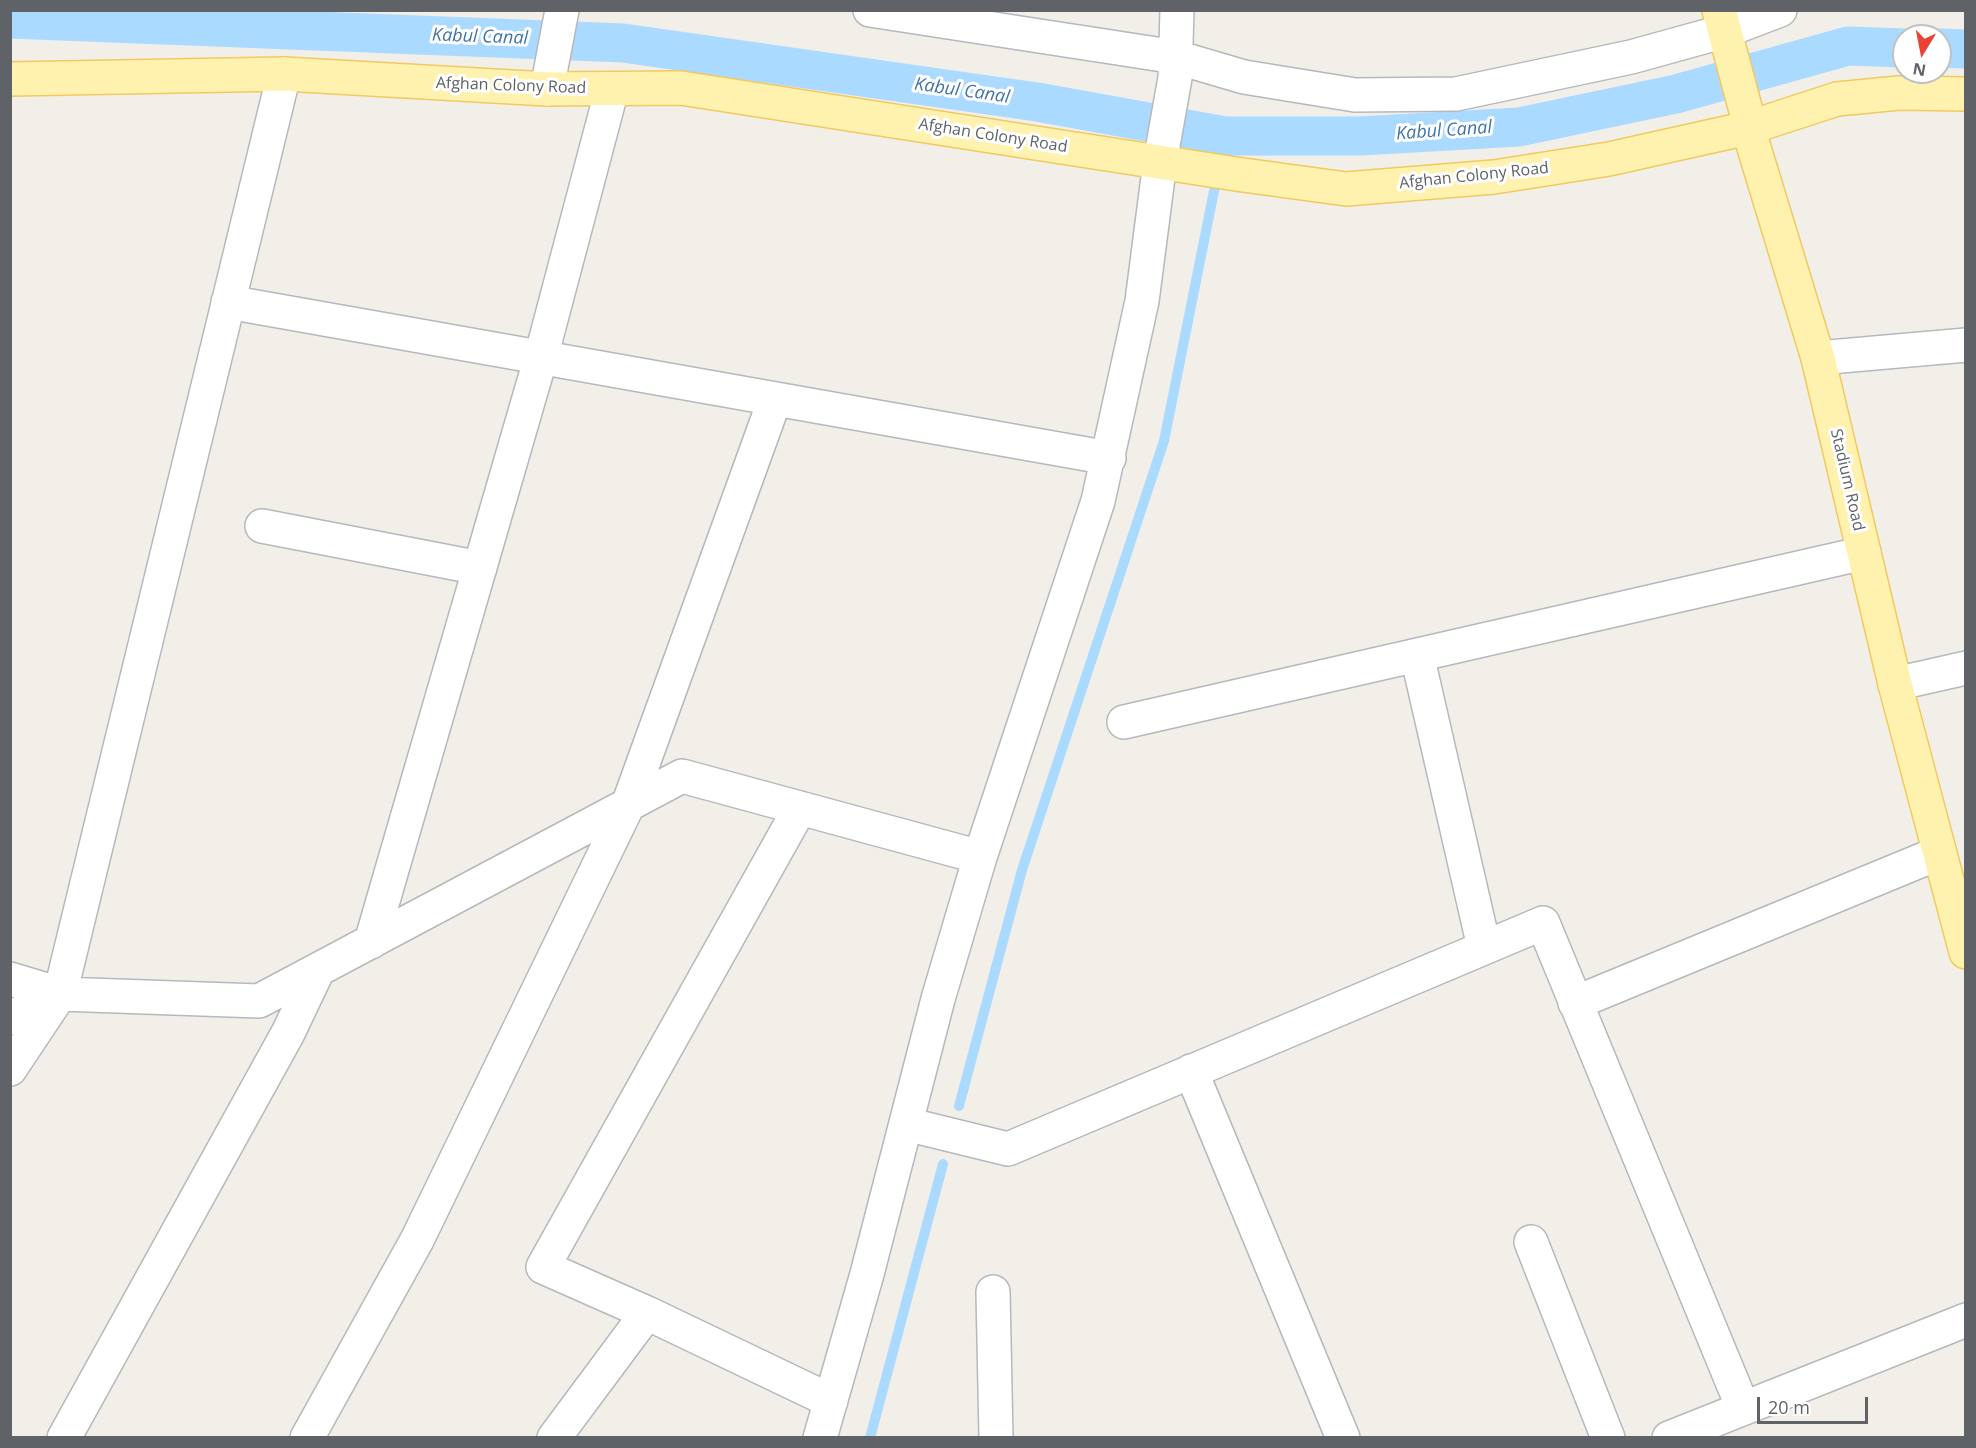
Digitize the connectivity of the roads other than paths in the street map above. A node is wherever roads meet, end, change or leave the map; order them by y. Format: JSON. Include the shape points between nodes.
{"nodes":[{"id":1,"x":562,"y":10,"type":"edge"},
{"id":2,"x":870,"y":10,"type":"edge"},
{"id":3,"x":1177,"y":10,"type":"edge"},
{"id":4,"x":1780,"y":10,"type":"edge"},
{"id":5,"x":1722,"y":21,"type":"edge"},
{"id":6,"x":1175,"y":67,"type":"junction"},
{"id":7,"x":284,"y":74,"type":"junction"},
{"id":8,"x":10,"y":79,"type":"edge"},
{"id":9,"x":548,"y":84,"type":"junction"},
{"id":10,"x":612,"y":89,"type":"junction"},
{"id":11,"x":1965,"y":94,"type":"edge"},
{"id":12,"x":1747,"y":119,"type":"junction"},
{"id":13,"x":1165,"y":155,"type":"junction"},
{"id":14,"x":228,"y":302,"type":"junction"},
{"id":15,"x":1965,"y":345,"type":"edge"},
{"id":16,"x":541,"y":357,"type":"junction"},
{"id":17,"x":1818,"y":358,"type":"junction"},
{"id":18,"x":775,"y":399,"type":"junction"},
{"id":19,"x":1108,"y":458,"type":"junction"},
{"id":20,"x":262,"y":525,"type":"dead end"},
{"id":21,"x":1864,"y":554,"type":"junction"},
{"id":22,"x":480,"y":568,"type":"junction"},
{"id":23,"x":1417,"y":655,"type":"junction"},
{"id":24,"x":1965,"y":668,"type":"edge"},
{"id":25,"x":1895,"y":684,"type":"junction"},
{"id":26,"x":1124,"y":722,"type":"dead end"},
{"id":27,"x":628,"y":805,"type":"junction"},
{"id":28,"x":800,"y":808,"type":"junction"},
{"id":29,"x":1939,"y":853,"type":"junction"},
{"id":30,"x":980,"y":857,"type":"junction"},
{"id":31,"x":371,"y":942,"type":"junction"},
{"id":32,"x":1484,"y":947,"type":"junction"},
{"id":33,"x":1965,"y":952,"type":"edge"},
{"id":34,"x":318,"y":970,"type":"junction"},
{"id":35,"x":10,"y":979,"type":"edge"},
{"id":36,"x":60,"y":993,"type":"junction"},
{"id":37,"x":1575,"y":1003,"type":"junction"},
{"id":38,"x":10,"y":1018,"type":"edge"},
{"id":39,"x":10,"y":1068,"type":"edge"},
{"id":40,"x":1191,"y":1071,"type":"junction"},
{"id":41,"x":906,"y":1124,"type":"junction"},
{"id":42,"x":1530,"y":1242,"type":"dead end"},
{"id":43,"x":993,"y":1292,"type":"dead end"},
{"id":44,"x":647,"y":1313,"type":"junction"},
{"id":45,"x":1965,"y":1320,"type":"edge"},
{"id":46,"x":831,"y":1401,"type":"junction"},
{"id":47,"x":1743,"y":1408,"type":"junction"},
{"id":48,"x":64,"y":1437,"type":"edge"},
{"id":49,"x":308,"y":1437,"type":"edge"},
{"id":50,"x":554,"y":1437,"type":"edge"},
{"id":51,"x":820,"y":1437,"type":"edge"},
{"id":52,"x":996,"y":1437,"type":"edge"},
{"id":53,"x":1343,"y":1437,"type":"edge"},
{"id":54,"x":1608,"y":1437,"type":"edge"},
{"id":55,"x":1669,"y":1437,"type":"edge"}],
"edges":[{"from":1,"to":9,"type":"street"},
{"from":2,"to":6,"type":"street"},
{"from":3,"to":6,"type":"street"},
{"from":4,"to":5,"type":"street"},
{"from":5,"to":6,"type":"street","via":[[1631,57],[1456,94],[1355,95]]},
{"from":5,"to":12,"type":"main road","name":"Stadium Road"},
{"from":6,"to":13,"type":"street"},
{"from":7,"to":8,"type":"main road","name":"Afghan Colony Road"},
{"from":7,"to":9,"type":"main road","name":"Afghan Colony Road"},
{"from":7,"to":14,"type":"street"},
{"from":9,"to":10,"type":"main road","name":"Afghan Colony Road"},
{"from":10,"to":13,"type":"main road","name":"Afghan Colony Road","via":[[681,88]]},
{"from":10,"to":16,"type":"street"},
{"from":11,"to":12,"type":"main road","name":"Afghan Colony Road","via":[[1899,93],[1837,99]]},
{"from":12,"to":13,"type":"main road","name":"Afghan Colony Road","via":[[1609,159],[1494,177],[1346,189],[1236,174]]},
{"from":12,"to":17,"type":"main road","name":"Stadium Road"},
{"from":13,"to":19,"type":"street","via":[[1142,301]]},
{"from":14,"to":16,"type":"street"},
{"from":14,"to":36,"type":"street"},
{"from":15,"to":17,"type":"street"},
{"from":16,"to":18,"type":"street"},
{"from":16,"to":22,"type":"street"},
{"from":17,"to":21,"type":"main road","name":"Stadium Road"},
{"from":18,"to":19,"type":"street"},
{"from":18,"to":27,"type":"street"},
{"from":19,"to":30,"type":"street","via":[[1098,501]]},
{"from":20,"to":22,"type":"street"},
{"from":21,"to":23,"type":"street"},
{"from":21,"to":25,"type":"main road","name":"Stadium Road"},
{"from":22,"to":31,"type":"street"},
{"from":23,"to":26,"type":"street"},
{"from":23,"to":32,"type":"street"},
{"from":24,"to":25,"type":"street"},
{"from":25,"to":29,"type":"main road","name":"Stadium Road"},
{"from":27,"to":28,"type":"street","via":[[682,776]]},
{"from":27,"to":31,"type":"street"},
{"from":27,"to":49,"type":"street","via":[[417,1240]]},
{"from":28,"to":30,"type":"street"},
{"from":28,"to":44,"type":"street","via":[[543,1267]]},
{"from":29,"to":33,"type":"main road","name":"Stadium Road"},
{"from":29,"to":37,"type":"street"},
{"from":30,"to":41,"type":"street"},
{"from":31,"to":34,"type":"street"},
{"from":32,"to":37,"type":"street","via":[[1543,923]]},
{"from":32,"to":40,"type":"street"},
{"from":34,"to":36,"type":"street","via":[[259,1000]]},
{"from":34,"to":48,"type":"street","via":[[288,1033]]},
{"from":35,"to":36,"type":"street"},
{"from":36,"to":38,"type":"street"},
{"from":36,"to":39,"type":"street"},
{"from":37,"to":47,"type":"street"},
{"from":40,"to":41,"type":"street","via":[[1008,1149]]},
{"from":40,"to":53,"type":"street"},
{"from":41,"to":46,"type":"street"},
{"from":42,"to":54,"type":"street"},
{"from":43,"to":52,"type":"street"},
{"from":44,"to":46,"type":"street"},
{"from":44,"to":50,"type":"street"},
{"from":45,"to":47,"type":"street"},
{"from":46,"to":51,"type":"street"},
{"from":47,"to":55,"type":"street"}]}
